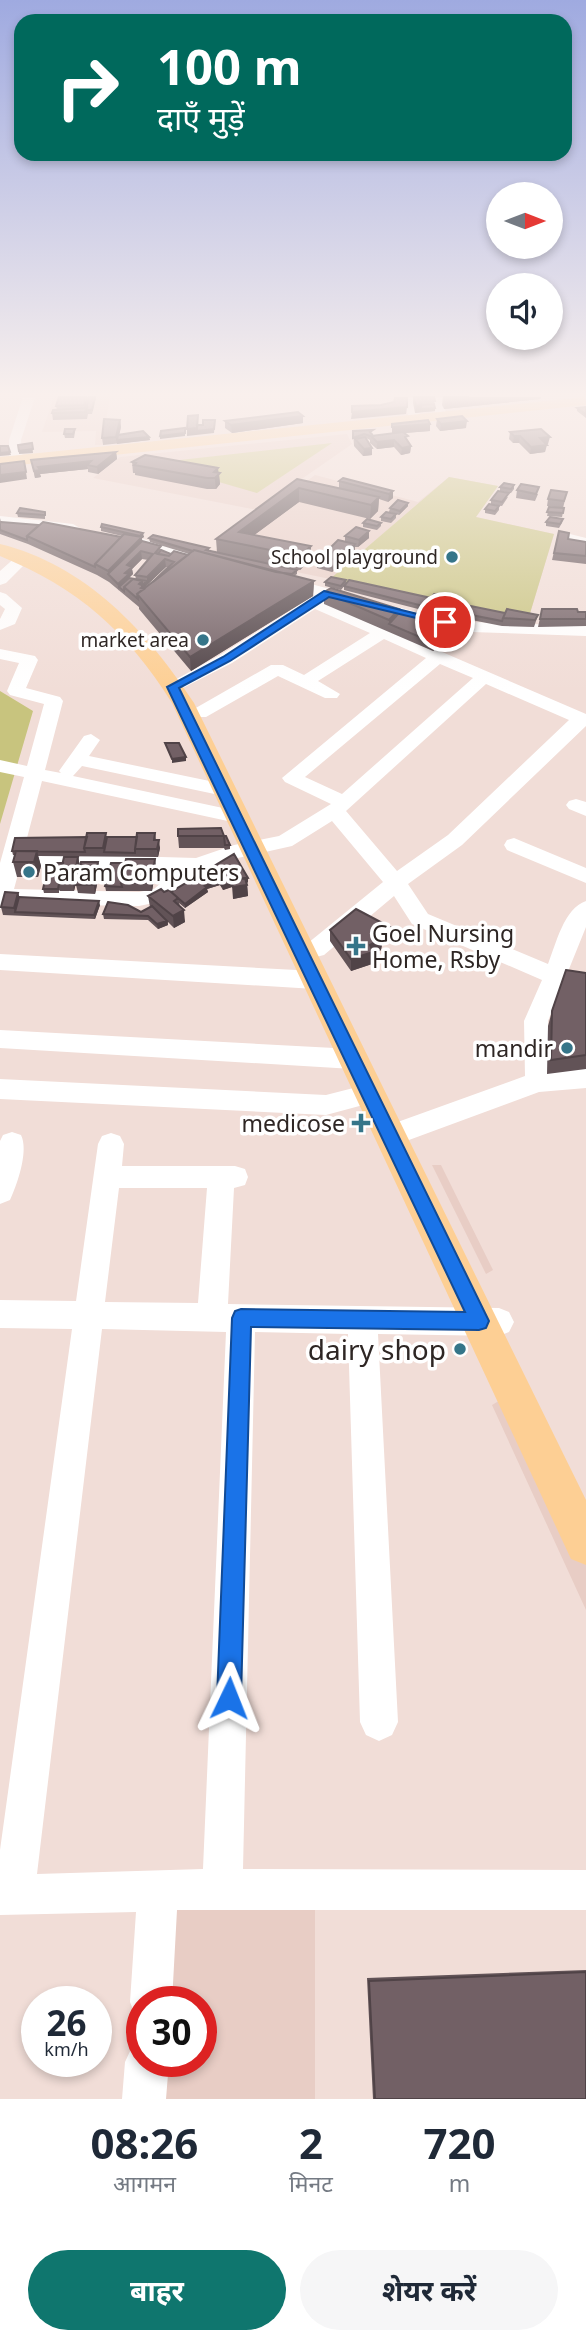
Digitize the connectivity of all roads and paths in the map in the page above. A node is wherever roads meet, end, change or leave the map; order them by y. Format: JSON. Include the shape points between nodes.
{"nodes":[{"id":1,"x":0,"y":520,"type":"edge"},
{"id":2,"x":89,"y":531,"type":"edge"},
{"id":3,"x":113,"y":536,"type":"edge"},
{"id":4,"x":566,"y":537,"type":"edge"},
{"id":5,"x":0,"y":540,"type":"edge"},
{"id":6,"x":586,"y":543,"type":"edge"},
{"id":7,"x":12,"y":554,"type":"edge"},
{"id":8,"x":223,"y":566,"type":"edge"},
{"id":9,"x":269,"y":578,"type":"edge"},
{"id":10,"x":0,"y":580,"type":"edge"},
{"id":11,"x":0,"y":597,"type":"edge"},
{"id":12,"x":321,"y":598,"type":"junction"},
{"id":13,"x":0,"y":625,"type":"edge"},
{"id":14,"x":586,"y":631,"type":"edge"},
{"id":15,"x":383,"y":633,"type":"junction"},
{"id":16,"x":0,"y":654,"type":"edge"},
{"id":17,"x":436,"y":656,"type":"junction"},
{"id":18,"x":484,"y":677,"type":"junction"},
{"id":19,"x":305,"y":682,"type":"junction"},
{"id":20,"x":178,"y":685,"type":"junction"},
{"id":21,"x":331,"y":694,"type":"dead end"},
{"id":22,"x":200,"y":713,"type":"junction"},
{"id":23,"x":583,"y":720,"type":"edge"},
{"id":24,"x":91,"y":740,"type":"dead end"},
{"id":25,"x":78,"y":759,"type":"junction"},
{"id":26,"x":0,"y":766,"type":"edge"},
{"id":27,"x":34,"y":774,"type":"junction"},
{"id":28,"x":62,"y":780,"type":"junction"},
{"id":29,"x":224,"y":790,"type":"junction"},
{"id":30,"x":339,"y":806,"type":"junction"},
{"id":31,"x":237,"y":817,"type":"junction"},
{"id":32,"x":514,"y":845,"type":"dead end"},
{"id":33,"x":258,"y":846,"type":"junction"},
{"id":34,"x":12,"y":860,"type":"junction"},
{"id":35,"x":48,"y":861,"type":"junction"},
{"id":36,"x":106,"y":861,"type":"junction"},
{"id":37,"x":197,"y":865,"type":"junction"},
{"id":38,"x":586,"y":876,"type":"edge"},
{"id":39,"x":394,"y":884,"type":"junction"},
{"id":40,"x":41,"y":896,"type":"junction"},
{"id":41,"x":100,"y":897,"type":"junction"},
{"id":42,"x":1,"y":899,"type":"edge"},
{"id":43,"x":586,"y":909,"type":"edge"},
{"id":44,"x":316,"y":948,"type":"junction"},
{"id":45,"x":0,"y":962,"type":"edge"},
{"id":46,"x":553,"y":975,"type":"junction"},
{"id":47,"x":315,"y":980,"type":"junction"},
{"id":48,"x":0,"y":1039,"type":"edge"},
{"id":49,"x":353,"y":1059,"type":"junction"},
{"id":50,"x":586,"y":1078,"type":"edge"},
{"id":51,"x":538,"y":1082,"type":"junction"},
{"id":52,"x":0,"y":1089,"type":"edge"},
{"id":53,"x":369,"y":1094,"type":"junction"},
{"id":54,"x":398,"y":1133,"type":"junction"},
{"id":55,"x":12,"y":1143,"type":"dead end"},
{"id":56,"x":111,"y":1144,"type":"dead end"},
{"id":57,"x":107,"y":1177,"type":"junction"},
{"id":58,"x":0,"y":1192,"type":"edge"},
{"id":59,"x":0,"y":1314,"type":"edge"},
{"id":60,"x":87,"y":1315,"type":"junction"},
{"id":61,"x":227,"y":1317,"type":"junction"},
{"id":62,"x":362,"y":1320,"type":"junction"},
{"id":63,"x":489,"y":1321,"type":"junction"},
{"id":64,"x":586,"y":1498,"type":"edge"},
{"id":65,"x":586,"y":1544,"type":"edge"},
{"id":66,"x":379,"y":1722,"type":"dead end"},
{"id":67,"x":222,"y":1889,"type":"junction"},
{"id":68,"x":586,"y":1890,"type":"edge"},
{"id":69,"x":159,"y":1891,"type":"junction"},
{"id":70,"x":7,"y":1895,"type":"edge"},
{"id":71,"x":152,"y":1986,"type":"edge"},
{"id":72,"x":146,"y":2077,"type":"edge"},
{"id":73,"x":145,"y":2099,"type":"edge"}],
"edges":[{"from":1,"to":2,"type":"street"},
{"from":3,"to":8,"type":"street"},
{"from":4,"to":6,"type":"street"},
{"from":5,"to":20,"type":"main road","via":[[76,574],[117,602],[153,637]]},
{"from":7,"to":10,"type":"street"},
{"from":7,"to":20,"type":"main road","via":[[64,579],[105,606]]},
{"from":9,"to":12,"type":"street"},
{"from":11,"to":13,"type":"street","via":[[15,608],[9,621]]},
{"from":12,"to":14,"type":"street","via":[[471,626]]},
{"from":12,"to":15,"type":"street"},
{"from":12,"to":20,"type":"street"},
{"from":15,"to":17,"type":"street"},
{"from":15,"to":19,"type":"street"},
{"from":16,"to":27,"type":"street","via":[[29,660],[16,691],[54,701]]},
{"from":17,"to":18,"type":"street"},
{"from":17,"to":30,"type":"street","via":[[292,778]]},
{"from":18,"to":23,"type":"street"},
{"from":18,"to":30,"type":"street"},
{"from":19,"to":21,"type":"street"},
{"from":19,"to":22,"type":"street","via":[[277,669]]},
{"from":20,"to":22,"type":"main road"},
{"from":20,"to":29,"type":"main road"},
{"from":22,"to":33,"type":"main road"},
{"from":23,"to":39,"type":"street","via":[[455,840]]},
{"from":24,"to":25,"type":"street"},
{"from":25,"to":28,"type":"street"},
{"from":25,"to":29,"type":"street"},
{"from":26,"to":27,"type":"street"},
{"from":27,"to":28,"type":"street"},
{"from":27,"to":34,"type":"street"},
{"from":28,"to":31,"type":"street"},
{"from":29,"to":31,"type":"main road"},
{"from":30,"to":33,"type":"street","via":[[285,842]]},
{"from":30,"to":39,"type":"street"},
{"from":31,"to":33,"type":"main road"},
{"from":32,"to":38,"type":"street"},
{"from":33,"to":37,"type":"street"},
{"from":33,"to":44,"type":"main road"},
{"from":33,"to":47,"type":"main road"},
{"from":34,"to":35,"type":"street"},
{"from":34,"to":42,"type":"street"},
{"from":35,"to":36,"type":"street"},
{"from":35,"to":40,"type":"street"},
{"from":36,"to":37,"type":"street"},
{"from":36,"to":41,"type":"street"},
{"from":37,"to":41,"type":"street","via":[[160,895]]},
{"from":39,"to":44,"type":"street"},
{"from":39,"to":46,"type":"street","via":[[420,919]]},
{"from":40,"to":41,"type":"street"},
{"from":40,"to":42,"type":"street"},
{"from":43,"to":46,"type":"street"},
{"from":44,"to":54,"type":"main road"},
{"from":45,"to":47,"type":"street"},
{"from":46,"to":51,"type":"street","via":[[536,1021]]},
{"from":47,"to":49,"type":"main road"},
{"from":48,"to":49,"type":"street"},
{"from":49,"to":53,"type":"main road"},
{"from":50,"to":51,"type":"street"},
{"from":51,"to":54,"type":"street"},
{"from":52,"to":53,"type":"street","via":[[326,1105]]},
{"from":53,"to":54,"type":"main road"},
{"from":54,"to":63,"type":"main road"},
{"from":55,"to":58,"type":"street"},
{"from":56,"to":57,"type":"street"},
{"from":57,"to":60,"type":"street"},
{"from":57,"to":61,"type":"street","via":[[230,1177]]},
{"from":59,"to":60,"type":"street"},
{"from":60,"to":61,"type":"street"},
{"from":60,"to":70,"type":"street"},
{"from":61,"to":62,"type":"street"},
{"from":61,"to":67,"type":"street"},
{"from":62,"to":63,"type":"street"},
{"from":62,"to":66,"type":"street"},
{"from":63,"to":64,"type":"main road"},
{"from":63,"to":65,"type":"main road"},
{"from":67,"to":68,"type":"street"},
{"from":67,"to":69,"type":"street"},
{"from":69,"to":70,"type":"street"},
{"from":69,"to":71,"type":"street"},
{"from":72,"to":73,"type":"street"}]}
